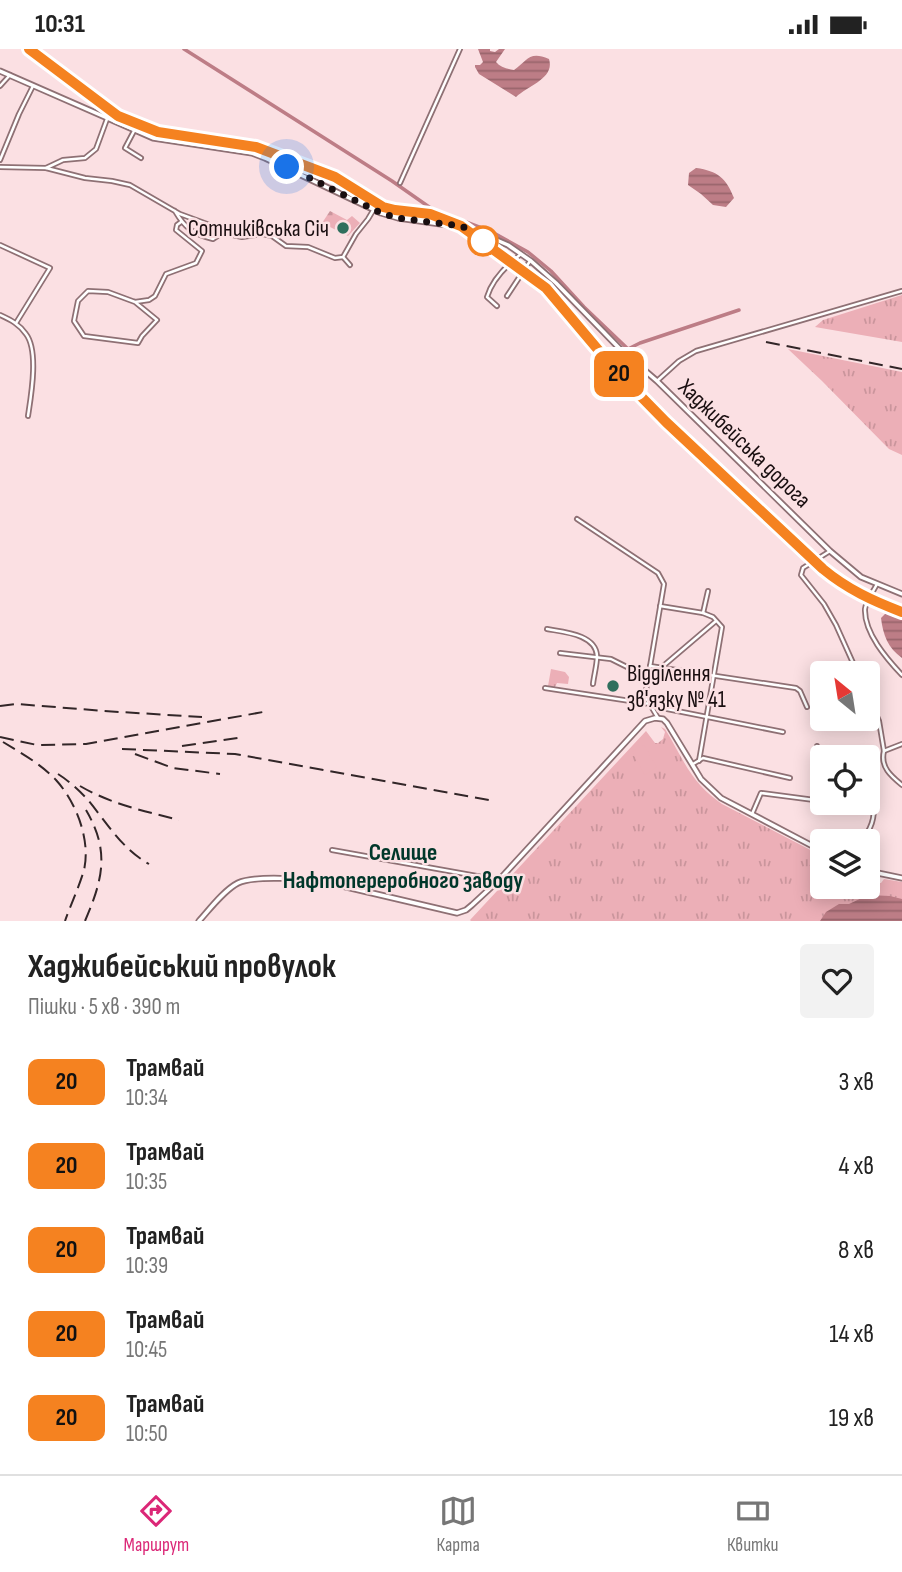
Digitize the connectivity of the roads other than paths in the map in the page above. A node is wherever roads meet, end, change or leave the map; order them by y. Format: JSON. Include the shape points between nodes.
{"nodes":[{"id":1,"x":460,"y":49,"type":"edge"},
{"id":2,"x":0,"y":71,"type":"edge"},
{"id":3,"x":10,"y":75,"type":"junction"},
{"id":4,"x":0,"y":86,"type":"edge"},
{"id":5,"x":33,"y":86,"type":"junction"},
{"id":6,"x":107,"y":118,"type":"junction"},
{"id":7,"x":134,"y":131,"type":"junction"},
{"id":8,"x":141,"y":158,"type":"dead end"},
{"id":9,"x":0,"y":160,"type":"edge"},
{"id":10,"x":0,"y":166,"type":"edge"},
{"id":11,"x":46,"y":168,"type":"junction"},
{"id":12,"x":400,"y":183,"type":"dead end"},
{"id":13,"x":374,"y":209,"type":"junction"},
{"id":14,"x":175,"y":211,"type":"junction"},
{"id":15,"x":181,"y":222,"type":"junction"},
{"id":16,"x":219,"y":232,"type":"junction"},
{"id":17,"x":0,"y":245,"type":"edge"},
{"id":18,"x":521,"y":254,"type":"junction"},
{"id":19,"x":343,"y":257,"type":"junction"},
{"id":20,"x":531,"y":261,"type":"junction"},
{"id":21,"x":350,"y":265,"type":"dead end"},
{"id":22,"x":902,"y":291,"type":"edge"},
{"id":23,"x":507,"y":296,"type":"dead end"},
{"id":24,"x":135,"y":302,"type":"junction"},
{"id":25,"x":497,"y":306,"type":"dead end"},
{"id":26,"x":0,"y":315,"type":"edge"},
{"id":27,"x":16,"y":323,"type":"junction"},
{"id":28,"x":657,"y":381,"type":"junction"},
{"id":29,"x":28,"y":416,"type":"dead end"},
{"id":30,"x":577,"y":519,"type":"dead end"},
{"id":31,"x":830,"y":551,"type":"junction"},
{"id":32,"x":877,"y":585,"type":"junction"},
{"id":33,"x":708,"y":591,"type":"dead end"},
{"id":34,"x":902,"y":594,"type":"edge"},
{"id":35,"x":660,"y":606,"type":"junction"},
{"id":36,"x":703,"y":613,"type":"junction"},
{"id":37,"x":716,"y":621,"type":"junction"},
{"id":38,"x":547,"y":629,"type":"dead end"},
{"id":39,"x":561,"y":653,"type":"dead end"},
{"id":40,"x":597,"y":656,"type":"junction"},
{"id":41,"x":852,"y":661,"type":"edge"},
{"id":42,"x":650,"y":666,"type":"junction"},
{"id":43,"x":662,"y":667,"type":"junction"},
{"id":44,"x":649,"y":674,"type":"junction"},
{"id":45,"x":713,"y":675,"type":"junction"},
{"id":46,"x":902,"y":675,"type":"edge"},
{"id":47,"x":593,"y":684,"type":"dead end"},
{"id":48,"x":545,"y":688,"type":"dead end"},
{"id":49,"x":651,"y":705,"type":"junction"},
{"id":50,"x":807,"y":708,"type":"dead end"},
{"id":51,"x":706,"y":716,"type":"junction"},
{"id":52,"x":658,"y":718,"type":"junction"},
{"id":53,"x":880,"y":727,"type":"edge"},
{"id":54,"x":783,"y":731,"type":"dead end"},
{"id":55,"x":902,"y":744,"type":"edge"},
{"id":56,"x":884,"y":751,"type":"junction"},
{"id":57,"x":699,"y":761,"type":"junction"},
{"id":58,"x":693,"y":764,"type":"junction"},
{"id":59,"x":790,"y":778,"type":"dead end"},
{"id":60,"x":902,"y":785,"type":"edge"},
{"id":61,"x":810,"y":799,"type":"edge"},
{"id":62,"x":752,"y":814,"type":"junction"},
{"id":63,"x":810,"y":845,"type":"edge"},
{"id":64,"x":332,"y":850,"type":"dead end"},
{"id":65,"x":880,"y":873,"type":"edge"},
{"id":66,"x":902,"y":878,"type":"edge"},
{"id":67,"x":499,"y":880,"type":"junction"},
{"id":68,"x":199,"y":921,"type":"edge"}],
"edges":[{"from":1,"to":12,"type":"street"},
{"from":2,"to":3,"type":"street","name":"Хаджибейська дорога"},
{"from":3,"to":4,"type":"street"},
{"from":3,"to":5,"type":"street","name":"Хаджибейська дорога"},
{"from":5,"to":6,"type":"street","name":"Хаджибейська дорога"},
{"from":5,"to":9,"type":"street"},
{"from":6,"to":7,"type":"street","name":"Хаджибейська дорога"},
{"from":6,"to":11,"type":"street","via":[[91,154]]},
{"from":7,"to":8,"type":"street","via":[[125,148]]},
{"from":7,"to":13,"type":"street","name":"Хаджибейська дорога","via":[[163,141],[251,153]]},
{"from":10,"to":11,"type":"street"},
{"from":11,"to":14,"type":"street","via":[[130,185]]},
{"from":13,"to":18,"type":"street","name":"Хаджибейська дорога","via":[[398,218],[468,228]]},
{"from":13,"to":19,"type":"street"},
{"from":14,"to":15,"type":"street"},
{"from":14,"to":16,"type":"street"},
{"from":15,"to":16,"type":"street","via":[[213,239]]},
{"from":15,"to":24,"type":"street","via":[[176,230],[202,251],[196,263],[166,274],[155,296]]},
{"from":16,"to":19,"type":"street","via":[[242,237],[263,234],[286,246]]},
{"from":17,"to":27,"type":"street","via":[[50,268]]},
{"from":18,"to":20,"type":"street","name":"Хаджибейська дорога"},
{"from":18,"to":25,"type":"street","via":[[486,297]]},
{"from":19,"to":21,"type":"street"},
{"from":20,"to":23,"type":"street"},
{"from":20,"to":28,"type":"street","name":"Хаджибейська дорога"},
{"from":22,"to":28,"type":"street","via":[[696,351]]},
{"from":24,"to":24,"type":"street","via":[[89,291],[78,301],[74,321],[84,336],[138,343],[157,320]]},
{"from":26,"to":27,"type":"street"},
{"from":27,"to":29,"type":"street","via":[[29,337],[33,358]]},
{"from":28,"to":31,"type":"street","name":"Хаджибейська дорога"},
{"from":30,"to":35,"type":"street","via":[[657,573],[664,584]]},
{"from":31,"to":32,"type":"street","name":"Хаджибейська дорога","via":[[855,574]]},
{"from":31,"to":41,"type":"street","via":[[803,568],[801,575],[824,604]]},
{"from":32,"to":34,"type":"street","name":"Хаджибейська дорога"},
{"from":32,"to":46,"type":"street","via":[[866,615],[880,651]]},
{"from":33,"to":36,"type":"street"},
{"from":35,"to":36,"type":"street"},
{"from":35,"to":42,"type":"street"},
{"from":36,"to":37,"type":"street"},
{"from":37,"to":43,"type":"street"},
{"from":37,"to":45,"type":"street","via":[[722,627]]},
{"from":38,"to":40,"type":"street","via":[[586,638]]},
{"from":39,"to":40,"type":"street"},
{"from":40,"to":44,"type":"street"},
{"from":40,"to":47,"type":"street"},
{"from":42,"to":43,"type":"street"},
{"from":42,"to":44,"type":"street"},
{"from":43,"to":44,"type":"street"},
{"from":43,"to":45,"type":"street"},
{"from":44,"to":49,"type":"street","via":[[645,696]]},
{"from":45,"to":50,"type":"street","via":[[796,688]]},
{"from":45,"to":51,"type":"street"},
{"from":48,"to":49,"type":"street"},
{"from":49,"to":51,"type":"street"},
{"from":49,"to":52,"type":"street"},
{"from":51,"to":54,"type":"street"},
{"from":51,"to":57,"type":"street"},
{"from":52,"to":58,"type":"street","via":[[673,729]]},
{"from":52,"to":67,"type":"street","via":[[645,721]]},
{"from":53,"to":56,"type":"street"},
{"from":55,"to":56,"type":"street"},
{"from":56,"to":60,"type":"street","via":[[888,772]]},
{"from":57,"to":58,"type":"street"},
{"from":57,"to":59,"type":"street","via":[[703,758]]},
{"from":58,"to":62,"type":"street","via":[[721,798]]},
{"from":61,"to":62,"type":"street","via":[[761,793]]},
{"from":62,"to":63,"type":"street"},
{"from":64,"to":67,"type":"street"},
{"from":65,"to":66,"type":"street"},
{"from":67,"to":68,"type":"street","via":[[457,913],[332,883],[249,880],[230,889]]}]}
